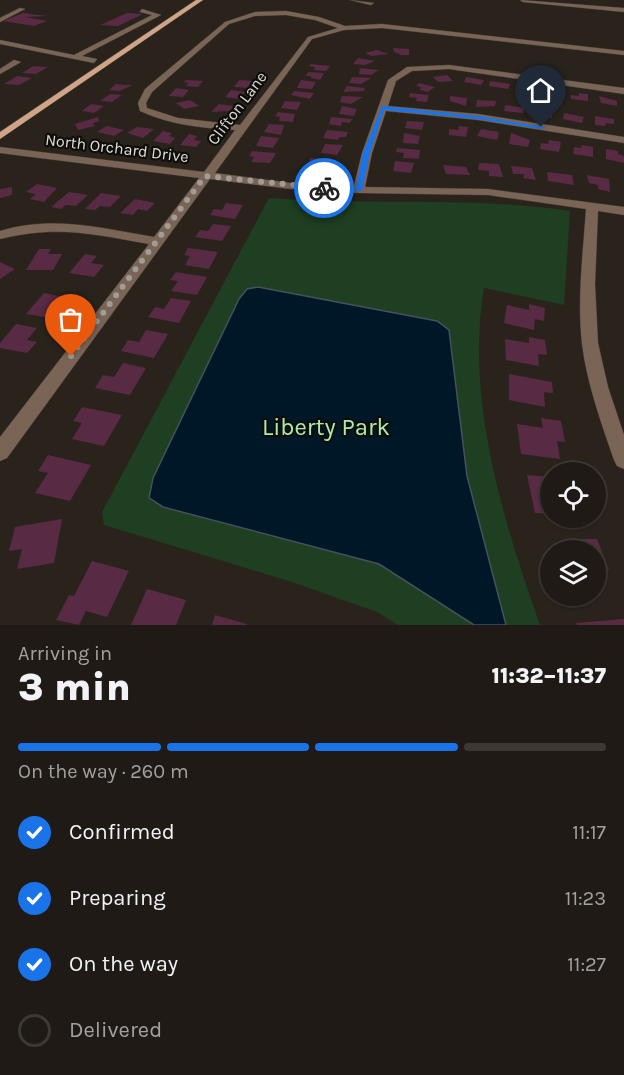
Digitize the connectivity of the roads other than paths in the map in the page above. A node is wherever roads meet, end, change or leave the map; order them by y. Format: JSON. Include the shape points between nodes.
{"nodes":[{"id":1,"x":188,"y":0,"type":"edge"},
{"id":2,"x":200,"y":0,"type":"edge"},
{"id":3,"x":353,"y":0,"type":"edge"},
{"id":4,"x":523,"y":0,"type":"edge"},
{"id":5,"x":371,"y":3,"type":"dead end"},
{"id":6,"x":22,"y":9,"type":"dead end"},
{"id":7,"x":624,"y":10,"type":"edge"},
{"id":8,"x":142,"y":11,"type":"dead end"},
{"id":9,"x":0,"y":20,"type":"edge"},
{"id":10,"x":344,"y":28,"type":"junction"},
{"id":11,"x":121,"y":34,"type":"junction"},
{"id":12,"x":134,"y":35,"type":"junction"},
{"id":13,"x":147,"y":36,"type":"junction"},
{"id":14,"x":0,"y":42,"type":"edge"},
{"id":15,"x":624,"y":53,"type":"edge"},
{"id":16,"x":75,"y":57,"type":"junction"},
{"id":17,"x":94,"y":61,"type":"junction"},
{"id":18,"x":17,"y":62,"type":"dead end"},
{"id":19,"x":0,"y":72,"type":"edge"},
{"id":20,"x":57,"y":86,"type":"dead end"},
{"id":21,"x":624,"y":91,"type":"edge"},
{"id":22,"x":382,"y":108,"type":"junction"},
{"id":23,"x":241,"y":128,"type":"junction"},
{"id":24,"x":0,"y":136,"type":"edge"},
{"id":25,"x":624,"y":140,"type":"edge"},
{"id":26,"x":0,"y":150,"type":"edge"},
{"id":27,"x":205,"y":176,"type":"junction"},
{"id":28,"x":359,"y":190,"type":"junction"},
{"id":29,"x":592,"y":205,"type":"junction"},
{"id":30,"x":624,"y":211,"type":"edge"},
{"id":31,"x":0,"y":235,"type":"edge"},
{"id":32,"x":156,"y":241,"type":"junction"},
{"id":33,"x":0,"y":452,"type":"edge"},
{"id":34,"x":624,"y":460,"type":"edge"}],
"edges":[{"from":1,"to":12,"type":"main road"},
{"from":2,"to":13,"type":"main road"},
{"from":3,"to":5,"type":"street"},
{"from":4,"to":7,"type":"street"},
{"from":6,"to":9,"type":"street"},
{"from":8,"to":11,"type":"street","via":[[158,15]]},
{"from":10,"to":15,"type":"street","name":"Clifton Lane","via":[[390,27]]},
{"from":10,"to":23,"type":"street","name":"Clifton Lane","via":[[307,40]]},
{"from":10,"to":23,"type":"street","via":[[312,17],[250,14],[227,23],[148,91],[139,110],[184,122]]},
{"from":11,"to":12,"type":"street"},
{"from":11,"to":16,"type":"street"},
{"from":12,"to":13,"type":"street"},
{"from":12,"to":17,"type":"main road"},
{"from":13,"to":24,"type":"main road"},
{"from":14,"to":16,"type":"street"},
{"from":16,"to":17,"type":"street"},
{"from":17,"to":20,"type":"main road"},
{"from":18,"to":19,"type":"street"},
{"from":21,"to":22,"type":"street","via":[[449,68],[406,67],[392,81]]},
{"from":22,"to":25,"type":"street","via":[[478,117]]},
{"from":22,"to":28,"type":"street"},
{"from":23,"to":27,"type":"street","name":"Clifton Lane"},
{"from":26,"to":27,"type":"street","name":"North Orchard Drive"},
{"from":27,"to":28,"type":"street","name":"North Orchard Drive"},
{"from":27,"to":32,"type":"street","name":"Clifton Lane"},
{"from":28,"to":29,"type":"street","name":"North Orchard Drive","via":[[488,192]]},
{"from":29,"to":30,"type":"street","name":"North Orchard Drive"},
{"from":29,"to":34,"type":"street","via":[[589,323],[593,362]]},
{"from":31,"to":32,"type":"street","via":[[59,228]]},
{"from":32,"to":33,"type":"street","name":"Clifton Lane"}]}
